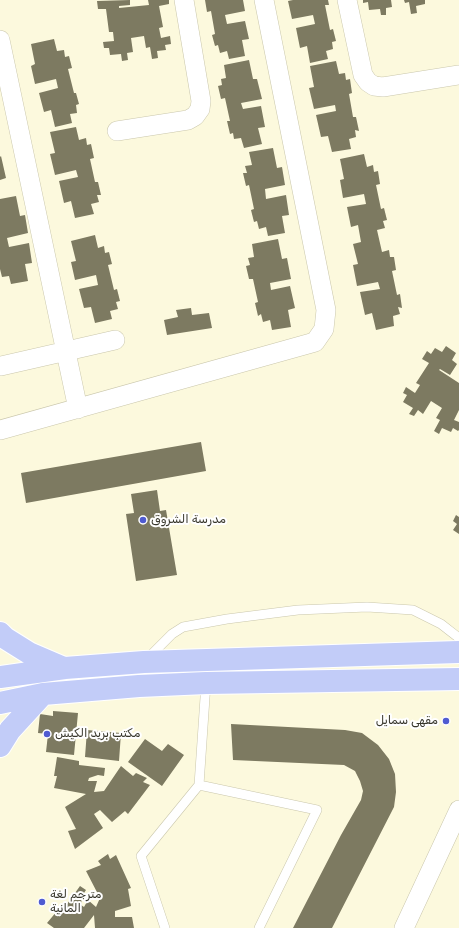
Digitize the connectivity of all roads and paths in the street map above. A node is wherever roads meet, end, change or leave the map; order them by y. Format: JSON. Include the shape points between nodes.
{"nodes":[{"id":1,"x":184,"y":0,"type":"edge"},
{"id":2,"x":264,"y":0,"type":"edge"},
{"id":3,"x":347,"y":0,"type":"edge"},
{"id":4,"x":0,"y":40,"type":"edge"},
{"id":5,"x":459,"y":75,"type":"edge"},
{"id":6,"x":117,"y":131,"type":"dead end"},
{"id":7,"x":115,"y":340,"type":"dead end"},
{"id":8,"x":65,"y":352,"type":"junction"},
{"id":9,"x":1,"y":366,"type":"dead end"},
{"id":10,"x":78,"y":409,"type":"junction"},
{"id":11,"x":0,"y":430,"type":"edge"},
{"id":12,"x":0,"y":633,"type":"edge"},
{"id":13,"x":459,"y":638,"type":"edge"},
{"id":14,"x":459,"y":652,"type":"edge"},
{"id":15,"x":144,"y":662,"type":"junction"},
{"id":16,"x":65,"y":668,"type":"junction"},
{"id":17,"x":0,"y":677,"type":"edge"},
{"id":18,"x":459,"y":680,"type":"edge"},
{"id":19,"x":206,"y":683,"type":"junction"},
{"id":20,"x":43,"y":694,"type":"junction"},
{"id":21,"x":0,"y":703,"type":"edge"},
{"id":22,"x":0,"y":746,"type":"edge"},
{"id":23,"x":199,"y":785,"type":"junction"},
{"id":24,"x":459,"y":810,"type":"edge"},
{"id":25,"x":165,"y":928,"type":"edge"},
{"id":26,"x":259,"y":928,"type":"edge"},
{"id":27,"x":404,"y":928,"type":"edge"}],
"edges":[{"from":1,"to":6,"type":"street","via":[[201,101],[200,109],[188,120]]},
{"from":2,"to":10,"type":"street","via":[[326,310],[324,329],[315,342]]},
{"from":3,"to":5,"type":"street","via":[[363,75],[368,82],[383,87]]},
{"from":4,"to":8,"type":"street"},
{"from":7,"to":8,"type":"street"},
{"from":8,"to":9,"type":"street"},
{"from":8,"to":10,"type":"street"},
{"from":10,"to":11,"type":"street"},
{"from":12,"to":16,"type":"highway","via":[[28,653]]},
{"from":13,"to":15,"type":"lane","via":[[440,624],[413,610],[367,607],[298,610],[183,627],[172,634]]},
{"from":14,"to":15,"type":"highway"},
{"from":15,"to":16,"type":"highway"},
{"from":16,"to":17,"type":"highway"},
{"from":18,"to":19,"type":"highway"},
{"from":19,"to":20,"type":"highway"},
{"from":19,"to":23,"type":"lane"},
{"from":20,"to":21,"type":"highway"},
{"from":20,"to":22,"type":"highway","via":[[10,730]]},
{"from":23,"to":25,"type":"lane","via":[[141,856]]},
{"from":23,"to":26,"type":"lane","via":[[317,810]]},
{"from":24,"to":27,"type":"street"}]}
